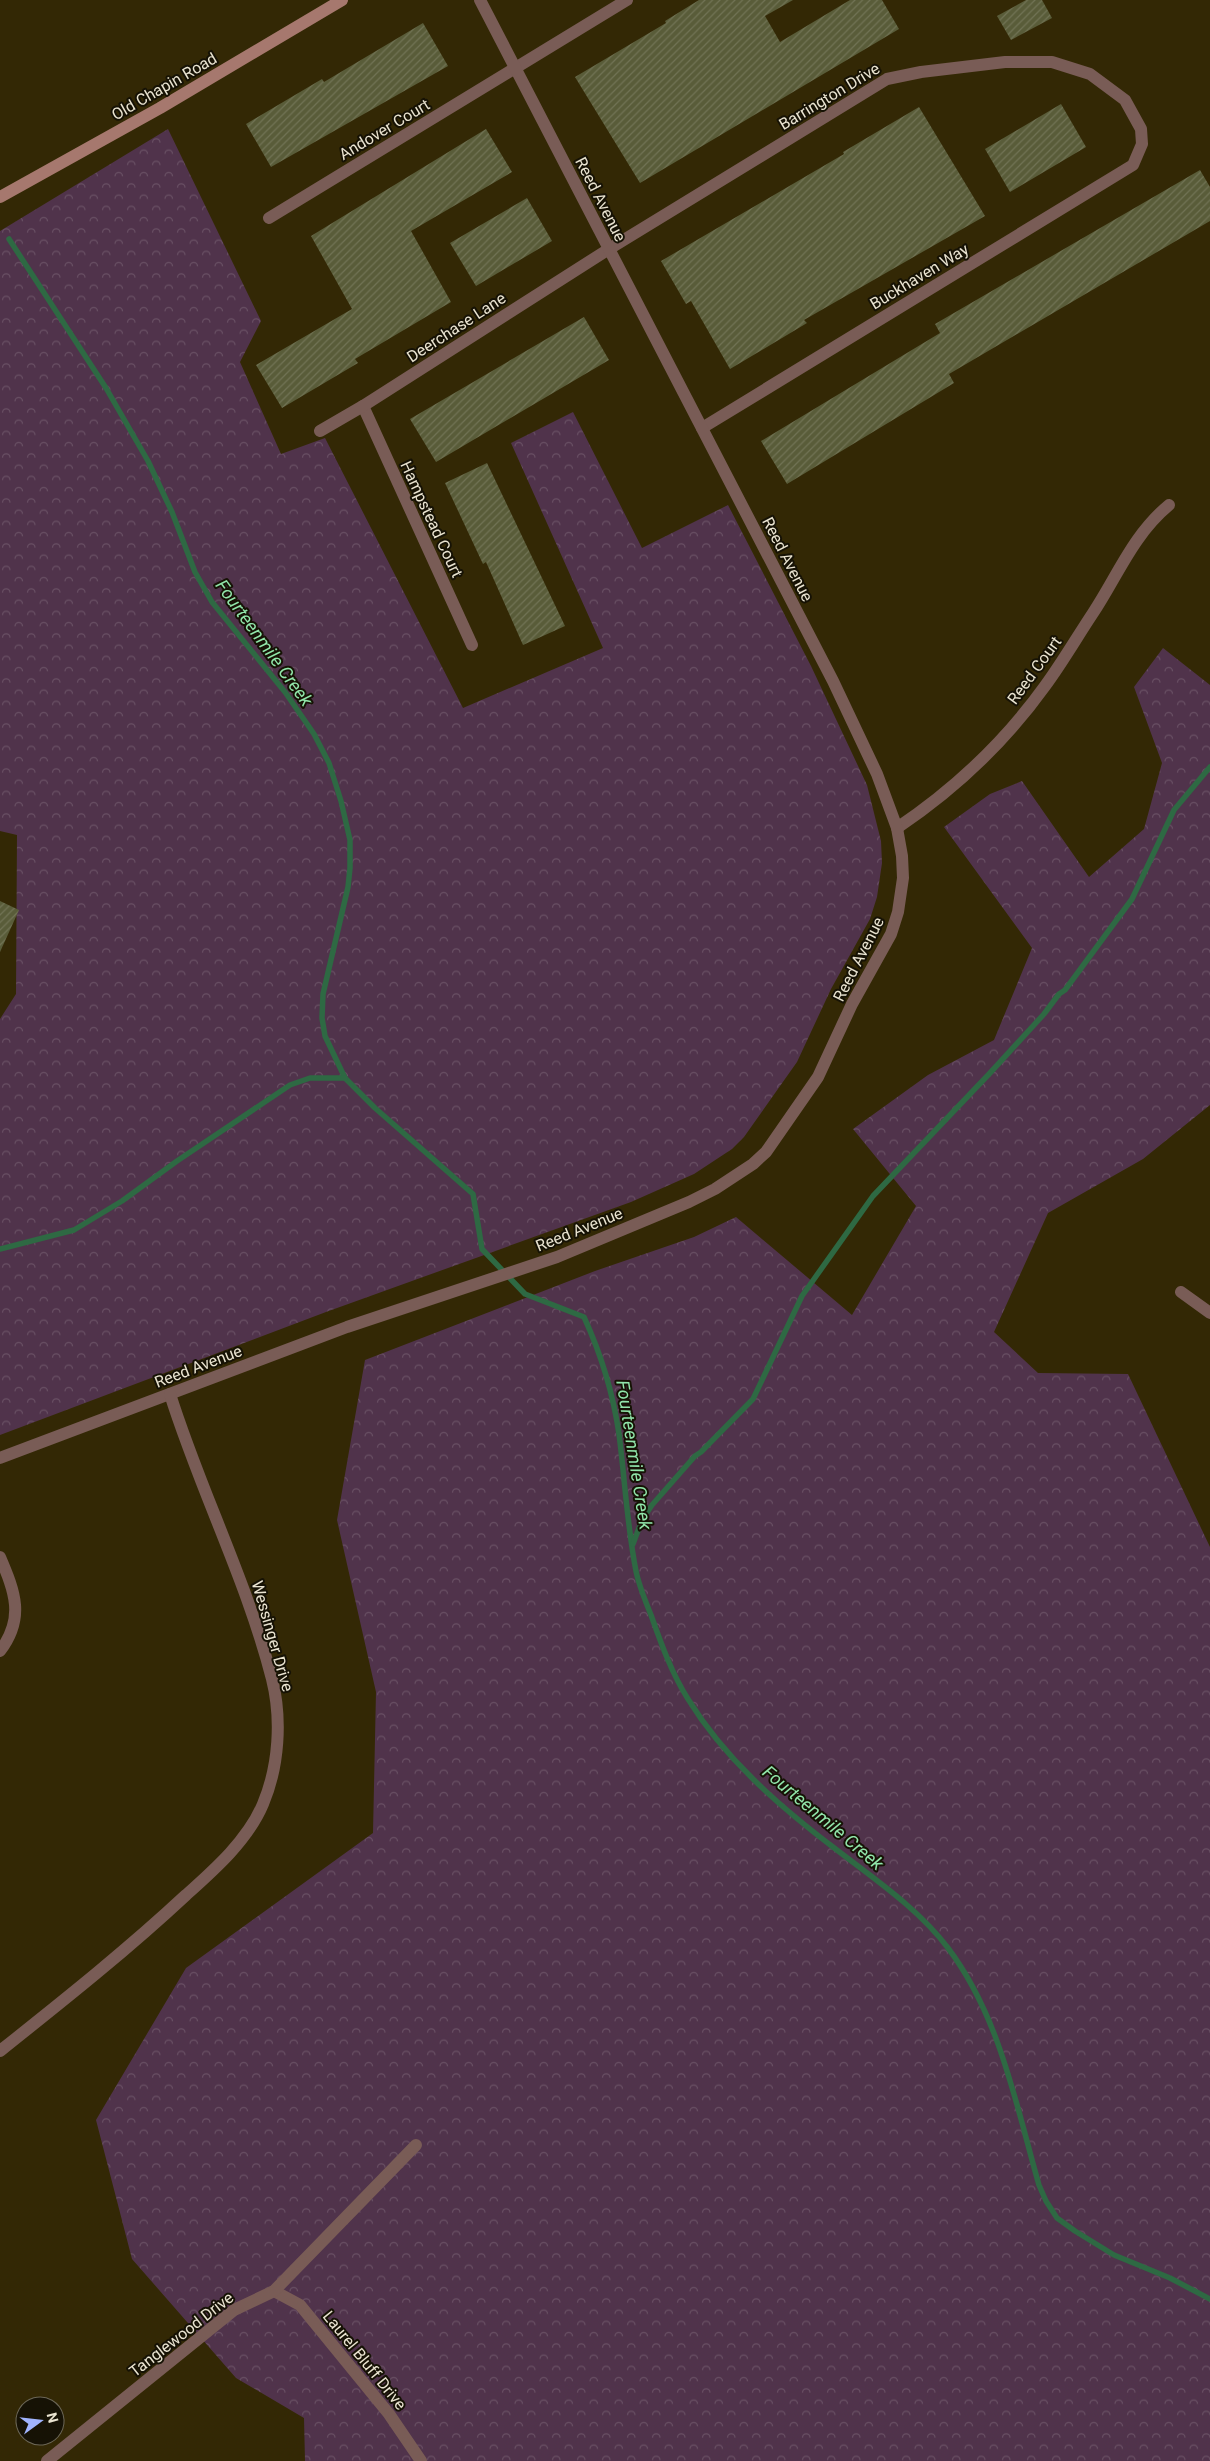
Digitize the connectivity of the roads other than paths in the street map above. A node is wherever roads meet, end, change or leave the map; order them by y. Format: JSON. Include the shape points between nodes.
{"nodes":[{"id":1,"x":342,"y":0,"type":"edge"},
{"id":2,"x":480,"y":0,"type":"edge"},
{"id":3,"x":627,"y":0,"type":"edge"},
{"id":4,"x":515,"y":68,"type":"junction"},
{"id":5,"x":1142,"y":144,"type":"joint"},
{"id":6,"x":0,"y":197,"type":"edge"},
{"id":7,"x":269,"y":218,"type":"dead end"},
{"id":8,"x":609,"y":249,"type":"junction"},
{"id":9,"x":363,"y":406,"type":"junction"},
{"id":10,"x":702,"y":428,"type":"junction"},
{"id":11,"x":320,"y":431,"type":"dead end"},
{"id":12,"x":1169,"y":505,"type":"dead end"},
{"id":13,"x":472,"y":645,"type":"dead end"},
{"id":14,"x":897,"y":828,"type":"junction"},
{"id":15,"x":1181,"y":1292,"type":"dead end"},
{"id":16,"x":1210,"y":1313,"type":"edge"},
{"id":17,"x":170,"y":1394,"type":"junction"},
{"id":18,"x":0,"y":1458,"type":"edge"},
{"id":19,"x":0,"y":1557,"type":"edge"},
{"id":20,"x":0,"y":1651,"type":"edge"},
{"id":21,"x":0,"y":2051,"type":"edge"},
{"id":22,"x":416,"y":2145,"type":"dead end"},
{"id":23,"x":274,"y":2291,"type":"junction"},
{"id":24,"x":47,"y":2461,"type":"edge"},
{"id":25,"x":421,"y":2461,"type":"edge"}],
"edges":[{"from":1,"to":6,"type":"street","name":"Old Chapin Road","via":[[160,108]]},
{"from":2,"to":4,"type":"street","name":"Reed Avenue"},
{"from":3,"to":4,"type":"street","name":"Andover Court"},
{"from":4,"to":7,"type":"street","name":"Andover Court"},
{"from":4,"to":8,"type":"street","name":"Reed Avenue"},
{"from":5,"to":8,"type":"street","name":"Barrington Drive","via":[[1141,129],[1125,100],[1090,74],[1052,62],[1005,62],[904,75],[887,79]]},
{"from":5,"to":10,"type":"street","name":"Buckhaven Way","via":[[1132,165]]},
{"from":8,"to":9,"type":"street","name":"Deerchase Lane"},
{"from":8,"to":10,"type":"street","name":"Reed Avenue"},
{"from":9,"to":11,"type":"street","name":"Deerchase Lane"},
{"from":9,"to":13,"type":"street","name":"Hampstead Court"},
{"from":10,"to":14,"type":"street","name":"Reed Avenue","via":[[841,698],[878,774]]},
{"from":12,"to":14,"type":"street","name":"Reed Court","via":[[1156,516],[1126,554],[1102,600],[1024,713],[970,772]]},
{"from":14,"to":17,"type":"street","name":"Reed Avenue","via":[[903,878],[891,934],[852,1004],[818,1077],[766,1152],[753,1164],[715,1189],[557,1257],[347,1327]]},
{"from":15,"to":16,"type":"street"},
{"from":17,"to":18,"type":"street","name":"Reed Avenue"},
{"from":17,"to":21,"type":"street","name":"Wessinger Drive","via":[[244,1588],[272,1682],[277,1744],[272,1778],[252,1825],[203,1879],[156,1924]]},
{"from":19,"to":20,"type":"street","via":[[16,1605],[16,1622]]},
{"from":22,"to":23,"type":"street","name":"Tanglewood Drive"},
{"from":23,"to":24,"type":"street","name":"Tanglewood Drive","via":[[234,2310]]},
{"from":23,"to":25,"type":"street","name":"Laurel Bluff Drive","via":[[300,2305],[389,2414]]}]}
